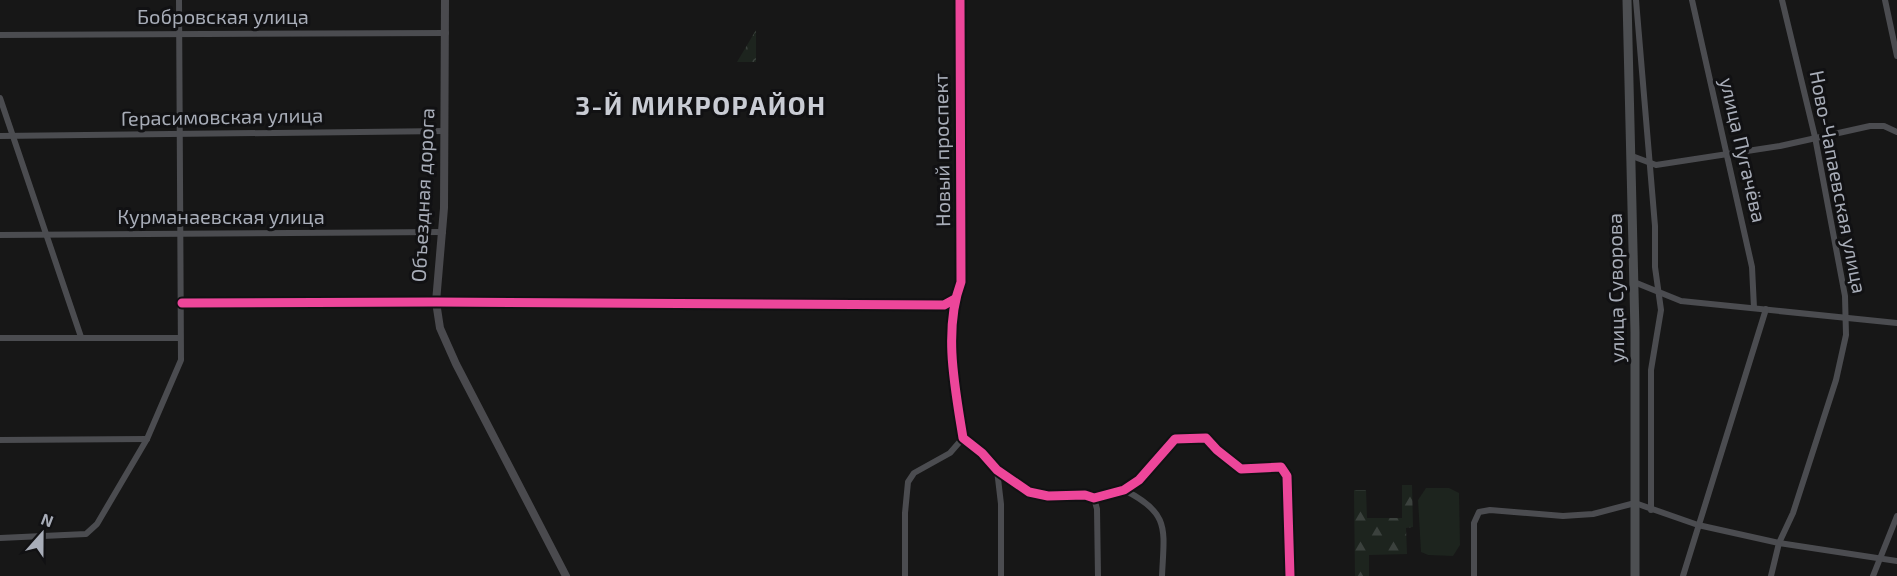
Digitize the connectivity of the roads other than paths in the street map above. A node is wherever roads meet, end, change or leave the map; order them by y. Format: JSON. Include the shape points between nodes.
{"nodes":[{"id":1,"x":179,"y":0,"type":"edge"},
{"id":2,"x":446,"y":0,"type":"edge"},
{"id":3,"x":960,"y":0,"type":"edge"},
{"id":4,"x":1627,"y":0,"type":"edge"},
{"id":5,"x":1635,"y":0,"type":"edge"},
{"id":6,"x":1692,"y":0,"type":"edge"},
{"id":7,"x":1782,"y":0,"type":"edge"},
{"id":8,"x":1885,"y":0,"type":"edge"},
{"id":9,"x":446,"y":33,"type":"junction"},
{"id":10,"x":0,"y":34,"type":"edge"},
{"id":11,"x":178,"y":34,"type":"junction"},
{"id":12,"x":1897,"y":56,"type":"edge"},
{"id":13,"x":0,"y":98,"type":"edge"},
{"id":14,"x":445,"y":131,"type":"junction"},
{"id":15,"x":1897,"y":132,"type":"edge"},
{"id":16,"x":179,"y":134,"type":"junction"},
{"id":17,"x":0,"y":136,"type":"edge"},
{"id":18,"x":13,"y":136,"type":"junction"},
{"id":19,"x":1815,"y":137,"type":"junction"},
{"id":20,"x":1728,"y":154,"type":"junction"},
{"id":21,"x":1632,"y":156,"type":"junction"},
{"id":22,"x":1648,"y":162,"type":"junction"},
{"id":23,"x":443,"y":232,"type":"junction"},
{"id":24,"x":46,"y":234,"type":"junction"},
{"id":25,"x":0,"y":235,"type":"edge"},
{"id":26,"x":179,"y":235,"type":"junction"},
{"id":27,"x":1634,"y":282,"type":"junction"},
{"id":28,"x":1657,"y":291,"type":"junction"},
{"id":29,"x":955,"y":299,"type":"junction"},
{"id":30,"x":436,"y":302,"type":"junction"},
{"id":31,"x":182,"y":303,"type":"junction"},
{"id":32,"x":1754,"y":308,"type":"junction"},
{"id":33,"x":1766,"y":309,"type":"junction"},
{"id":34,"x":1846,"y":319,"type":"junction"},
{"id":35,"x":1897,"y":323,"type":"edge"},
{"id":36,"x":81,"y":337,"type":"junction"},
{"id":37,"x":0,"y":338,"type":"edge"},
{"id":38,"x":180,"y":338,"type":"junction"},
{"id":39,"x":963,"y":438,"type":"junction"},
{"id":40,"x":147,"y":440,"type":"junction"},
{"id":41,"x":0,"y":441,"type":"edge"},
{"id":42,"x":997,"y":470,"type":"junction"},
{"id":43,"x":1124,"y":490,"type":"junction"},
{"id":44,"x":1094,"y":498,"type":"junction"},
{"id":45,"x":1635,"y":503,"type":"junction"},
{"id":46,"x":1651,"y":510,"type":"junction"},
{"id":47,"x":1897,"y":516,"type":"edge"},
{"id":48,"x":1698,"y":525,"type":"junction"},
{"id":49,"x":0,"y":538,"type":"edge"},
{"id":50,"x":1779,"y":543,"type":"junction"},
{"id":51,"x":1881,"y":560,"type":"junction"},
{"id":52,"x":1897,"y":561,"type":"edge"},
{"id":53,"x":566,"y":576,"type":"edge"},
{"id":54,"x":905,"y":576,"type":"edge"},
{"id":55,"x":1001,"y":576,"type":"edge"},
{"id":56,"x":1098,"y":576,"type":"edge"},
{"id":57,"x":1162,"y":576,"type":"edge"},
{"id":58,"x":1290,"y":576,"type":"edge"},
{"id":59,"x":1474,"y":576,"type":"edge"},
{"id":60,"x":1635,"y":576,"type":"edge"},
{"id":61,"x":1683,"y":576,"type":"edge"},
{"id":62,"x":1771,"y":576,"type":"edge"},
{"id":63,"x":1873,"y":576,"type":"edge"}],
"edges":[{"from":1,"to":11,"type":"street"},
{"from":2,"to":9,"type":"street","name":"Объездная дорога"},
{"from":3,"to":29,"type":"street","name":"Новый проспект","via":[[961,282]]},
{"from":4,"to":21,"type":"main road","name":"улица Суворова"},
{"from":5,"to":22,"type":"street"},
{"from":6,"to":20,"type":"street","name":"улица Пугачёва"},
{"from":7,"to":19,"type":"street","name":"Ново-Чапаевская улица"},
{"from":8,"to":12,"type":"street"},
{"from":9,"to":11,"type":"street","name":"Бобровская улица"},
{"from":9,"to":14,"type":"street","name":"Объездная дорога"},
{"from":10,"to":11,"type":"street","name":"Бобровская улица"},
{"from":11,"to":16,"type":"street"},
{"from":13,"to":18,"type":"street"},
{"from":14,"to":16,"type":"street","name":"Герасимовская улица"},
{"from":14,"to":23,"type":"street","name":"Объездная дорога"},
{"from":15,"to":19,"type":"street","via":[[1884,126],[1870,126]]},
{"from":16,"to":18,"type":"street","name":"Герасимовская улица"},
{"from":16,"to":26,"type":"street"},
{"from":17,"to":18,"type":"street","name":"Герасимовская улица"},
{"from":18,"to":24,"type":"street"},
{"from":19,"to":20,"type":"street"},
{"from":19,"to":34,"type":"street","name":"Ново-Чапаевская улица"},
{"from":20,"to":22,"type":"street","via":[[1656,165]]},
{"from":20,"to":32,"type":"street","name":"улица Пугачёва","via":[[1752,267]]},
{"from":21,"to":22,"type":"street"},
{"from":21,"to":27,"type":"main road","name":"улица Суворова"},
{"from":22,"to":28,"type":"street"},
{"from":23,"to":26,"type":"street","name":"Курманаевская улица"},
{"from":23,"to":30,"type":"street","name":"Объездная дорога"},
{"from":24,"to":25,"type":"street","name":"Курманаевская улица"},
{"from":24,"to":26,"type":"street","name":"Курманаевская улица"},
{"from":24,"to":36,"type":"street"},
{"from":26,"to":31,"type":"street"},
{"from":27,"to":28,"type":"street"},
{"from":27,"to":45,"type":"main road","name":"улица Суворова"},
{"from":28,"to":32,"type":"street","via":[[1680,301]]},
{"from":28,"to":46,"type":"street","via":[[1661,310],[1651,370]]},
{"from":29,"to":30,"type":"street","via":[[944,305]]},
{"from":29,"to":39,"type":"street","via":[[954,367]]},
{"from":30,"to":31,"type":"street"},
{"from":30,"to":53,"type":"street","name":"Объездная дорога","via":[[445,339]]},
{"from":31,"to":38,"type":"street"},
{"from":32,"to":33,"type":"street"},
{"from":33,"to":34,"type":"street"},
{"from":33,"to":48,"type":"street"},
{"from":34,"to":35,"type":"street"},
{"from":34,"to":50,"type":"street","name":"Ново-Чапаевская улица","via":[[1836,380],[1793,513]]},
{"from":36,"to":37,"type":"street"},
{"from":36,"to":38,"type":"street"},
{"from":38,"to":40,"type":"street","via":[[181,360]]},
{"from":39,"to":42,"type":"street"},
{"from":39,"to":54,"type":"street","via":[[950,453],[914,473],[908,482]]},
{"from":40,"to":41,"type":"street"},
{"from":40,"to":49,"type":"street","via":[[98,524],[86,534]]},
{"from":42,"to":44,"type":"street","via":[[1029,492]]},
{"from":42,"to":55,"type":"street"},
{"from":43,"to":44,"type":"street"},
{"from":43,"to":57,"type":"street","via":[[1144,500],[1164,528]]},
{"from":43,"to":58,"type":"street","via":[[1139,480],[1175,439],[1206,438],[1241,469],[1281,467],[1287,476]]},
{"from":44,"to":56,"type":"street"},
{"from":45,"to":46,"type":"street"},
{"from":45,"to":59,"type":"street","via":[[1593,514],[1563,516],[1479,512],[1474,523]]},
{"from":45,"to":60,"type":"main road","name":"улица Суворова"},
{"from":46,"to":48,"type":"street"},
{"from":47,"to":51,"type":"street"},
{"from":48,"to":50,"type":"street"},
{"from":48,"to":61,"type":"street"},
{"from":50,"to":51,"type":"street"},
{"from":50,"to":62,"type":"street","name":"Ново-Чапаевская улица"},
{"from":51,"to":52,"type":"street"},
{"from":51,"to":63,"type":"street"}]}
